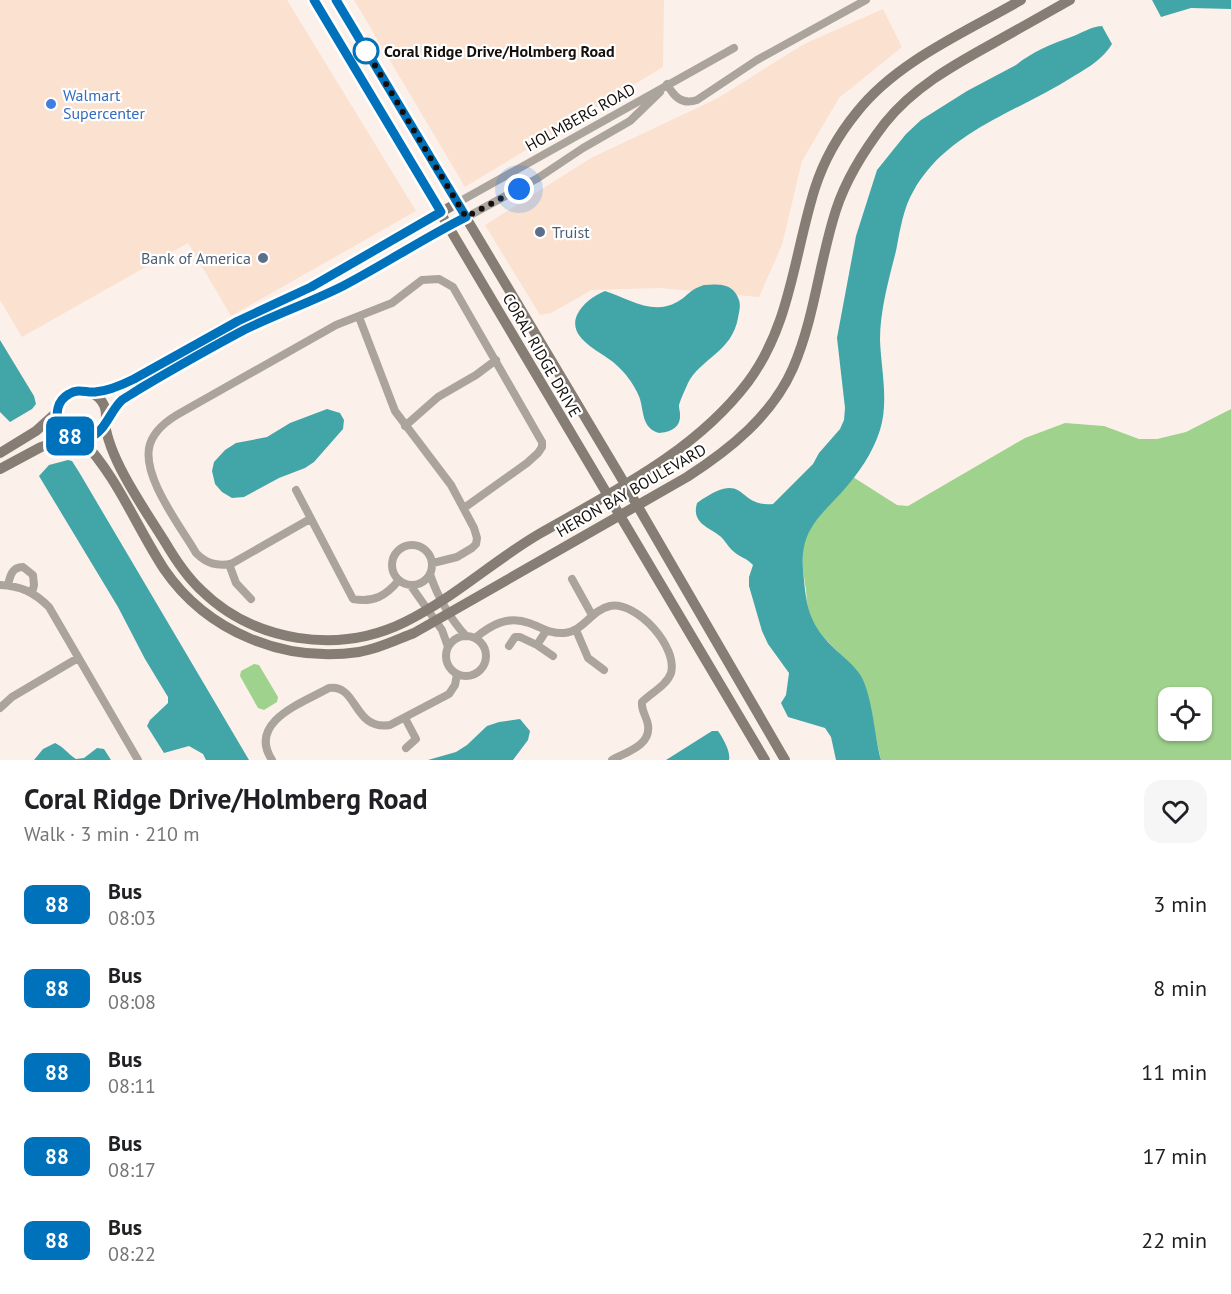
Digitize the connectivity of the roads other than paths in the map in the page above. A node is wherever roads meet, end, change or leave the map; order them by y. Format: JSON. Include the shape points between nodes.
{"nodes":[{"id":1,"x":314,"y":0,"type":"edge"},
{"id":2,"x":336,"y":0,"type":"edge"},
{"id":3,"x":866,"y":0,"type":"edge"},
{"id":4,"x":1021,"y":0,"type":"edge"},
{"id":5,"x":1070,"y":0,"type":"edge"},
{"id":6,"x":735,"y":48,"type":"dead end"},
{"id":7,"x":667,"y":84,"type":"junction"},
{"id":8,"x":457,"y":203,"type":"junction"},
{"id":9,"x":441,"y":212,"type":"junction"},
{"id":10,"x":466,"y":217,"type":"junction"},
{"id":11,"x":449,"y":226,"type":"junction"},
{"id":12,"x":359,"y":317,"type":"junction"},
{"id":13,"x":496,"y":360,"type":"junction"},
{"id":14,"x":93,"y":393,"type":"junction"},
{"id":15,"x":57,"y":412,"type":"junction"},
{"id":16,"x":105,"y":422,"type":"junction"},
{"id":17,"x":405,"y":426,"type":"junction"},
{"id":18,"x":77,"y":438,"type":"junction"},
{"id":19,"x":0,"y":453,"type":"edge"},
{"id":20,"x":0,"y":469,"type":"edge"},
{"id":21,"x":626,"y":484,"type":"junction"},
{"id":22,"x":296,"y":490,"type":"dead end"},
{"id":23,"x":607,"y":495,"type":"junction"},
{"id":24,"x":638,"y":505,"type":"junction"},
{"id":25,"x":464,"y":508,"type":"junction"},
{"id":26,"x":619,"y":515,"type":"junction"},
{"id":27,"x":310,"y":519,"type":"junction"},
{"id":28,"x":433,"y":563,"type":"junction"},
{"id":29,"x":230,"y":564,"type":"junction"},
{"id":30,"x":430,"y":574,"type":"junction"},
{"id":31,"x":572,"y":579,"type":"dead end"},
{"id":32,"x":399,"y":580,"type":"junction"},
{"id":33,"x":8,"y":585,"type":"edge"},
{"id":34,"x":411,"y":586,"type":"junction"},
{"id":35,"x":32,"y":593,"type":"junction"},
{"id":36,"x":251,"y":599,"type":"dead end"},
{"id":37,"x":442,"y":600,"type":"junction"},
{"id":38,"x":428,"y":609,"type":"junction"},
{"id":39,"x":449,"y":613,"type":"junction"},
{"id":40,"x":592,"y":615,"type":"junction"},
{"id":41,"x":435,"y":621,"type":"junction"},
{"id":42,"x":576,"y":630,"type":"junction"},
{"id":43,"x":546,"y":631,"type":"junction"},
{"id":44,"x":466,"y":636,"type":"junction"},
{"id":45,"x":475,"y":638,"type":"junction"},
{"id":46,"x":509,"y":645,"type":"dead end"},
{"id":47,"x":537,"y":645,"type":"junction"},
{"id":48,"x":448,"y":647,"type":"junction"},
{"id":49,"x":553,"y":656,"type":"dead end"},
{"id":50,"x":78,"y":658,"type":"junction"},
{"id":51,"x":604,"y":670,"type":"dead end"},
{"id":52,"x":457,"y":674,"type":"junction"},
{"id":53,"x":0,"y":708,"type":"edge"},
{"id":54,"x":405,"y":718,"type":"junction"},
{"id":55,"x":406,"y":748,"type":"dead end"},
{"id":56,"x":138,"y":760,"type":"edge"},
{"id":57,"x":272,"y":760,"type":"edge"},
{"id":58,"x":612,"y":760,"type":"edge"},
{"id":59,"x":765,"y":760,"type":"edge"},
{"id":60,"x":785,"y":760,"type":"edge"}],
"edges":[{"from":1,"to":9,"type":"street","name":"CORAL RIDGE DRIVE"},
{"from":2,"to":8,"type":"street","name":"CORAL RIDGE DRIVE"},
{"from":3,"to":7,"type":"street","via":[[757,60],[697,100],[681,100]]},
{"from":4,"to":21,"type":"street","name":"HERON BAY BOULEVARD","via":[[898,72],[858,109],[825,162],[790,293],[764,356],[748,381],[699,434]]},
{"from":5,"to":24,"type":"street","name":"HERON BAY BOULEVARD","via":[[950,68],[924,86],[886,122],[851,174],[837,208],[808,328],[792,370],[774,399],[750,429],[718,457]]},
{"from":6,"to":7,"type":"street"},
{"from":7,"to":8,"type":"street","name":"HOLMBERG ROAD"},
{"from":7,"to":10,"type":"street","name":"HOLMBERG ROAD","via":[[630,121]]},
{"from":8,"to":9,"type":"street","name":"HOLMBERG ROAD"},
{"from":8,"to":10,"type":"street","name":"CORAL RIDGE DRIVE"},
{"from":9,"to":11,"type":"street","name":"CORAL RIDGE DRIVE"},
{"from":9,"to":14,"type":"street","name":"HOLMBERG ROAD","via":[[311,287],[238,321],[134,379]]},
{"from":10,"to":11,"type":"street","name":"HOLMBERG ROAD"},
{"from":10,"to":21,"type":"street","name":"CORAL RIDGE DRIVE"},
{"from":11,"to":16,"type":"street","name":"HOLMBERG ROAD","via":[[342,286],[244,330],[141,388],[122,400]]},
{"from":11,"to":23,"type":"street","name":"CORAL RIDGE DRIVE"},
{"from":12,"to":13,"type":"street","via":[[392,303],[422,280],[439,279],[453,287]]},
{"from":12,"to":17,"type":"street","via":[[388,396]]},
{"from":12,"to":29,"type":"street","via":[[320,334],[182,412],[153,437],[148,452],[157,488],[196,553],[211,564]]},
{"from":13,"to":17,"type":"street","via":[[438,397]]},
{"from":13,"to":25,"type":"street","via":[[542,447],[527,463]]},
{"from":14,"to":15,"type":"street","via":[[70,393]]},
{"from":14,"to":16,"type":"street","via":[[103,401]]},
{"from":15,"to":18,"type":"street","via":[[61,427]]},
{"from":15,"to":19,"type":"street","via":[[36,431]]},
{"from":16,"to":18,"type":"street","via":[[92,437]]},
{"from":16,"to":38,"type":"street","name":"HERON BAY BOULEVARD","via":[[111,451],[176,560],[202,592],[238,618],[282,635],[328,640],[381,632]]},
{"from":17,"to":25,"type":"street","via":[[435,462]]},
{"from":18,"to":20,"type":"street","via":[[41,447]]},
{"from":18,"to":41,"type":"street","name":"HERON BAY BOULEVARD","via":[[100,459],[173,580],[197,606],[244,637],[301,653],[360,652],[388,644]]},
{"from":21,"to":23,"type":"street","name":"HERON BAY BOULEVARD"},
{"from":21,"to":24,"type":"street","name":"CORAL RIDGE DRIVE"},
{"from":22,"to":27,"type":"street"},
{"from":23,"to":26,"type":"street","name":"CORAL RIDGE DRIVE"},
{"from":23,"to":37,"type":"street","name":"HERON BAY BOULEVARD","via":[[533,538]]},
{"from":24,"to":26,"type":"street","name":"HERON BAY BOULEVARD"},
{"from":24,"to":60,"type":"street","name":"CORAL RIDGE DRIVE"},
{"from":25,"to":28,"type":"street","via":[[474,528],[476,544],[457,557]]},
{"from":26,"to":39,"type":"street","name":"HERON BAY BOULEVARD"},
{"from":26,"to":59,"type":"street","name":"CORAL RIDGE DRIVE"},
{"from":27,"to":29,"type":"street"},
{"from":27,"to":32,"type":"street","via":[[353,599],[376,599]]},
{"from":28,"to":30,"type":"street"},
{"from":28,"to":32,"type":"street","via":[[426,550],[406,546],[393,561],[392,568]]},
{"from":29,"to":36,"type":"street","via":[[236,583]]},
{"from":30,"to":34,"type":"street","via":[[423,583]]},
{"from":30,"to":37,"type":"street"},
{"from":31,"to":40,"type":"street"},
{"from":32,"to":34,"type":"street"},
{"from":33,"to":35,"type":"street"},
{"from":33,"to":35,"type":"street","via":[[15,568],[24,567],[33,575]]},
{"from":34,"to":38,"type":"street"},
{"from":35,"to":50,"type":"street","via":[[49,607]]},
{"from":37,"to":38,"type":"street","name":"HERON BAY BOULEVARD"},
{"from":37,"to":39,"type":"street"},
{"from":38,"to":41,"type":"street"},
{"from":39,"to":41,"type":"street","name":"HERON BAY BOULEVARD"},
{"from":39,"to":44,"type":"street"},
{"from":40,"to":42,"type":"street"},
{"from":40,"to":58,"type":"street","via":[[611,606],[636,613],[656,632],[671,662],[668,680],[642,702],[648,724],[645,741]]},
{"from":41,"to":48,"type":"street"},
{"from":42,"to":43,"type":"street"},
{"from":42,"to":51,"type":"street","via":[[588,658]]},
{"from":43,"to":45,"type":"street","via":[[529,623],[504,621]]},
{"from":43,"to":47,"type":"street"},
{"from":44,"to":45,"type":"street"},
{"from":44,"to":48,"type":"street"},
{"from":45,"to":52,"type":"street","via":[[486,653],[484,665],[469,676]]},
{"from":46,"to":47,"type":"street","via":[[520,637]]},
{"from":47,"to":49,"type":"street"},
{"from":48,"to":52,"type":"street","via":[[448,666]]},
{"from":50,"to":53,"type":"street"},
{"from":50,"to":56,"type":"street"},
{"from":52,"to":54,"type":"street","via":[[449,694]]},
{"from":54,"to":55,"type":"street","via":[[416,739]]},
{"from":54,"to":57,"type":"street","via":[[381,727],[372,724],[344,690],[329,688],[273,721],[264,740]]}]}
